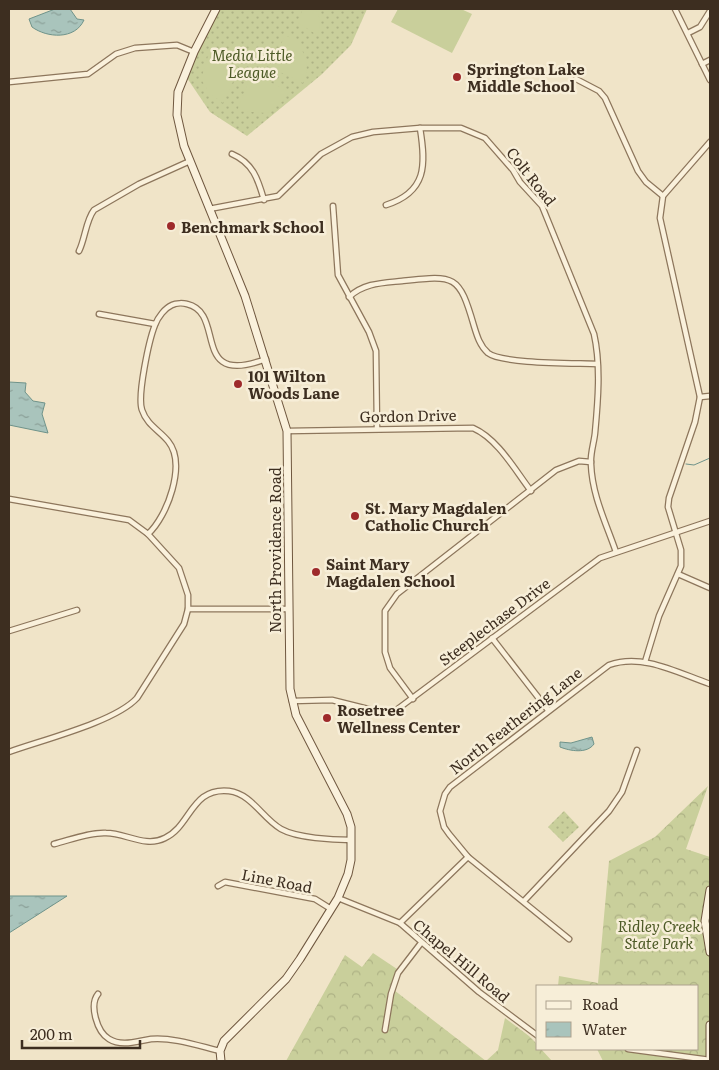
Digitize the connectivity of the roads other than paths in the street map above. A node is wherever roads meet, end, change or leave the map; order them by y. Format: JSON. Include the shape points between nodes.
{"nodes":[{"id":1,"x":216,"y":9,"type":"edge"},
{"id":2,"x":675,"y":9,"type":"edge"},
{"id":3,"x":710,"y":11,"type":"edge"},
{"id":4,"x":688,"y":33,"type":"junction"},
{"id":5,"x":194,"y":52,"type":"junction"},
{"id":6,"x":710,"y":60,"type":"edge"},
{"id":7,"x":702,"y":64,"type":"junction"},
{"id":8,"x":576,"y":79,"type":"dead end"},
{"id":9,"x":710,"y":80,"type":"edge"},
{"id":10,"x":9,"y":82,"type":"edge"},
{"id":11,"x":420,"y":128,"type":"junction"},
{"id":12,"x":710,"y":142,"type":"edge"},
{"id":13,"x":232,"y":154,"type":"dead end"},
{"id":14,"x":190,"y":161,"type":"junction"},
{"id":15,"x":663,"y":196,"type":"junction"},
{"id":16,"x":264,"y":200,"type":"junction"},
{"id":17,"x":386,"y":205,"type":"dead end"},
{"id":18,"x":333,"y":206,"type":"dead end"},
{"id":19,"x":209,"y":209,"type":"junction"},
{"id":20,"x":79,"y":252,"type":"dead end"},
{"id":21,"x":349,"y":297,"type":"junction"},
{"id":22,"x":99,"y":314,"type":"dead end"},
{"id":23,"x":155,"y":324,"type":"junction"},
{"id":24,"x":266,"y":360,"type":"junction"},
{"id":25,"x":597,"y":364,"type":"junction"},
{"id":26,"x":700,"y":396,"type":"junction"},
{"id":27,"x":710,"y":396,"type":"edge"},
{"id":28,"x":377,"y":428,"type":"junction"},
{"id":29,"x":287,"y":431,"type":"junction"},
{"id":30,"x":591,"y":462,"type":"junction"},
{"id":31,"x":531,"y":491,"type":"junction"},
{"id":32,"x":9,"y":499,"type":"edge"},
{"id":33,"x":710,"y":521,"type":"edge"},
{"id":34,"x":676,"y":532,"type":"junction"},
{"id":35,"x":148,"y":534,"type":"junction"},
{"id":36,"x":616,"y":552,"type":"junction"},
{"id":37,"x":678,"y":574,"type":"junction"},
{"id":38,"x":710,"y":588,"type":"edge"},
{"id":39,"x":188,"y":609,"type":"junction"},
{"id":40,"x":288,"y":609,"type":"junction"},
{"id":41,"x":77,"y":610,"type":"dead end"},
{"id":42,"x":9,"y":631,"type":"edge"},
{"id":43,"x":492,"y":638,"type":"junction"},
{"id":44,"x":645,"y":662,"type":"junction"},
{"id":45,"x":710,"y":684,"type":"edge"},
{"id":46,"x":413,"y":699,"type":"junction"},
{"id":47,"x":292,"y":701,"type":"junction"},
{"id":48,"x":548,"y":710,"type":"junction"},
{"id":49,"x":637,"y":750,"type":"dead end"},
{"id":50,"x":9,"y":752,"type":"edge"},
{"id":51,"x":351,"y":840,"type":"junction"},
{"id":52,"x":54,"y":844,"type":"dead end"},
{"id":53,"x":468,"y":857,"type":"junction"},
{"id":54,"x":218,"y":886,"type":"dead end"},
{"id":55,"x":710,"y":890,"type":"edge"},
{"id":56,"x":338,"y":898,"type":"junction"},
{"id":57,"x":524,"y":901,"type":"junction"},
{"id":58,"x":331,"y":909,"type":"junction"},
{"id":59,"x":400,"y":923,"type":"junction"},
{"id":60,"x":568,"y":939,"type":"dead end"},
{"id":61,"x":421,"y":943,"type":"junction"},
{"id":62,"x":710,"y":952,"type":"edge"},
{"id":63,"x":98,"y":994,"type":"dead end"},
{"id":64,"x":710,"y":1025,"type":"edge"},
{"id":65,"x":385,"y":1030,"type":"dead end"},
{"id":66,"x":536,"y":1035,"type":"edge"},
{"id":67,"x":637,"y":1050,"type":"edge"},
{"id":68,"x":220,"y":1051,"type":"junction"},
{"id":69,"x":710,"y":1058,"type":"edge"},
{"id":70,"x":221,"y":1061,"type":"edge"}],
"edges":[{"from":1,"to":5,"type":"main road","name":"North Providence Road"},
{"from":2,"to":4,"type":"street"},
{"from":3,"to":4,"type":"street","via":[[700,27]]},
{"from":4,"to":7,"type":"street"},
{"from":5,"to":10,"type":"street","via":[[177,46],[135,48],[116,54],[88,74]]},
{"from":5,"to":14,"type":"main road","name":"North Providence Road","via":[[176,103],[179,129]]},
{"from":6,"to":7,"type":"street"},
{"from":7,"to":9,"type":"street"},
{"from":8,"to":15,"type":"street","via":[[606,98],[638,171]]},
{"from":11,"to":16,"type":"street","name":"Colt Road","via":[[352,137],[321,154],[278,196]]},
{"from":11,"to":17,"type":"street","via":[[424,157],[420,177],[408,194]]},
{"from":11,"to":25,"type":"street","name":"Colt Road","via":[[461,128],[485,138],[542,206],[594,334]]},
{"from":12,"to":15,"type":"street"},
{"from":13,"to":16,"type":"street","via":[[255,173]]},
{"from":14,"to":19,"type":"main road","name":"North Providence Road"},
{"from":14,"to":20,"type":"street","via":[[139,184],[94,210]]},
{"from":15,"to":26,"type":"street","via":[[660,218]]},
{"from":16,"to":19,"type":"street","name":"Colt Road"},
{"from":18,"to":21,"type":"street","via":[[336,266]]},
{"from":19,"to":24,"type":"main road","name":"North Providence Road","via":[[245,296]]},
{"from":21,"to":25,"type":"street","via":[[369,284],[437,277],[450,279],[462,290],[481,344],[495,356]]},
{"from":21,"to":28,"type":"street","via":[[376,351]]},
{"from":22,"to":23,"type":"street"},
{"from":23,"to":24,"type":"street","via":[[172,305],[192,305],[205,317],[212,348],[226,363],[248,366]]},
{"from":23,"to":35,"type":"street","via":[[140,400],[146,420],[168,441],[174,457],[171,500],[158,526]]},
{"from":24,"to":29,"type":"main road","name":"North Providence Road"},
{"from":25,"to":30,"type":"street","name":"Colt Road"},
{"from":26,"to":27,"type":"street"},
{"from":26,"to":34,"type":"street","via":[[695,422],[669,498],[668,507]]},
{"from":28,"to":29,"type":"street","name":"Gordon Drive"},
{"from":28,"to":31,"type":"street","name":"Gordon Drive","via":[[464,427],[481,432],[492,441]]},
{"from":29,"to":40,"type":"main road","name":"North Providence Road"},
{"from":30,"to":31,"type":"street","via":[[566,465]]},
{"from":30,"to":36,"type":"street","name":"Colt Road","via":[[593,488]]},
{"from":31,"to":46,"type":"street","via":[[387,605],[384,618],[387,661]]},
{"from":32,"to":35,"type":"street","via":[[118,517],[129,520]]},
{"from":33,"to":34,"type":"street","name":"Steeplechase Drive"},
{"from":34,"to":36,"type":"street","name":"Steeplechase Drive"},
{"from":34,"to":37,"type":"street","via":[[682,558]]},
{"from":35,"to":39,"type":"street","via":[[179,568],[188,595]]},
{"from":36,"to":43,"type":"street","name":"Steeplechase Drive","via":[[584,569]]},
{"from":37,"to":38,"type":"street"},
{"from":37,"to":44,"type":"street","via":[[659,616]]},
{"from":39,"to":40,"type":"street"},
{"from":39,"to":50,"type":"street","via":[[184,624],[130,705],[110,716]]},
{"from":40,"to":47,"type":"main road","name":"North Providence Road"},
{"from":41,"to":42,"type":"street"},
{"from":43,"to":46,"type":"street","name":"Steeplechase Drive"},
{"from":43,"to":48,"type":"street"},
{"from":44,"to":45,"type":"street","name":"North Feathering Lane"},
{"from":44,"to":48,"type":"street","name":"North Feathering Lane","via":[[609,665]]},
{"from":46,"to":47,"type":"street","name":"Steeplechase Drive","via":[[388,712],[344,702]]},
{"from":47,"to":51,"type":"main road","name":"North Providence Road","via":[[301,727],[342,801],[351,827]]},
{"from":48,"to":53,"type":"street","name":"North Feathering Lane","via":[[445,794],[440,811],[444,827]]},
{"from":49,"to":57,"type":"street","via":[[622,792],[609,811]]},
{"from":51,"to":52,"type":"street","via":[[282,830],[245,796],[221,791],[199,801],[177,830],[164,839],[148,842],[104,832]]},
{"from":51,"to":56,"type":"main road","name":"North Providence Road","via":[[348,874]]},
{"from":53,"to":57,"type":"street","name":"North Feathering Lane"},
{"from":53,"to":59,"type":"street"},
{"from":54,"to":58,"type":"street","name":"Line Road","via":[[225,882],[314,899]]},
{"from":55,"to":62,"type":"main road","via":[[705,921]]},
{"from":56,"to":58,"type":"main road","name":"North Providence Road"},
{"from":56,"to":59,"type":"street","name":"Chapel Hill Road"},
{"from":57,"to":60,"type":"street","name":"North Feathering Lane"},
{"from":58,"to":68,"type":"main road","name":"North Providence Road","via":[[286,978],[229,1034]]},
{"from":59,"to":61,"type":"street","name":"Chapel Hill Road"},
{"from":61,"to":65,"type":"street","via":[[398,973]]},
{"from":61,"to":66,"type":"street","name":"Chapel Hill Road"},
{"from":63,"to":68,"type":"street","via":[[94,1002],[96,1018],[108,1039],[128,1043],[165,1040]]},
{"from":64,"to":69,"type":"main road"},
{"from":67,"to":69,"type":"street"},
{"from":68,"to":70,"type":"main road"}]}
